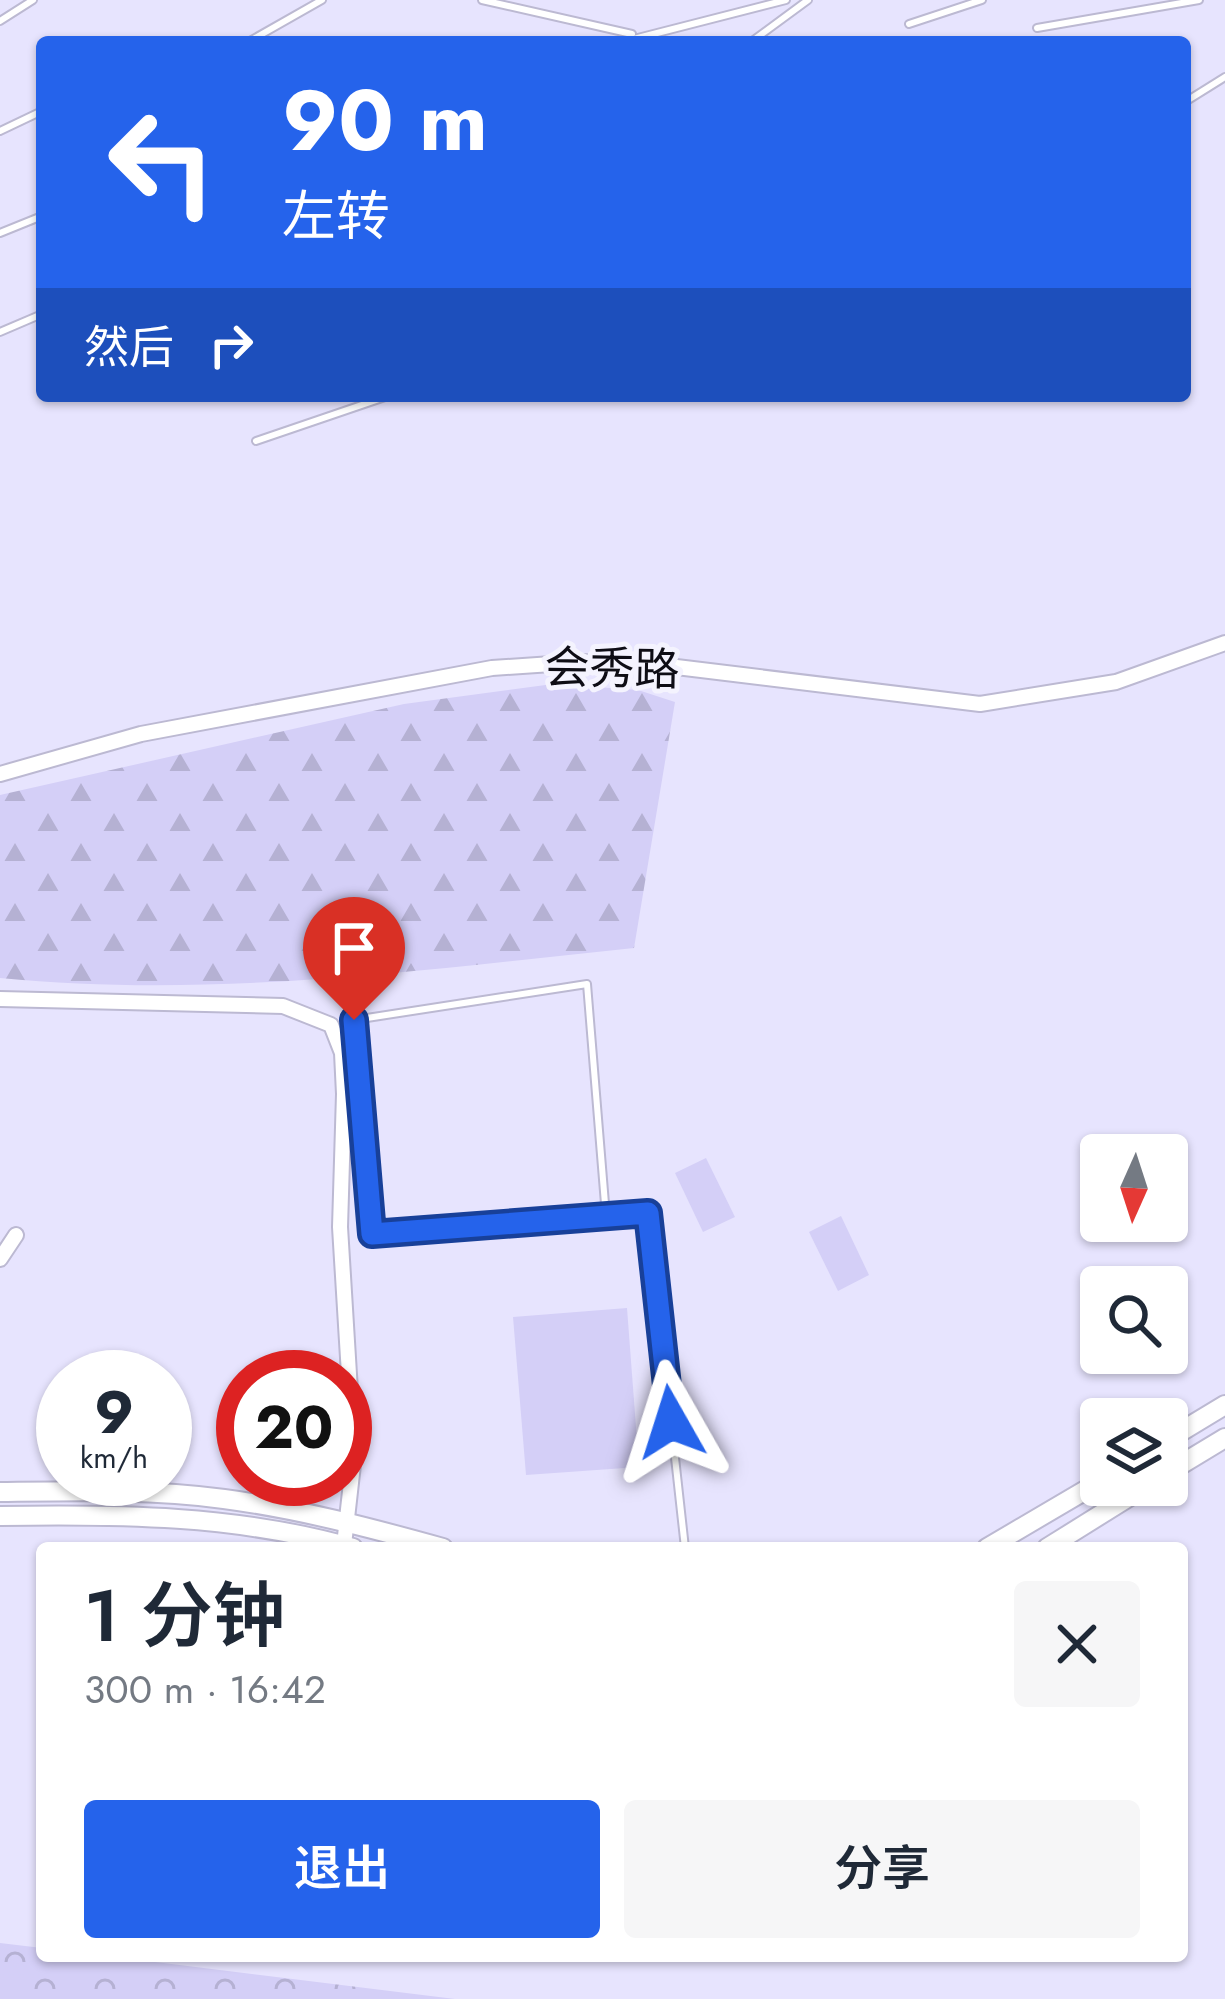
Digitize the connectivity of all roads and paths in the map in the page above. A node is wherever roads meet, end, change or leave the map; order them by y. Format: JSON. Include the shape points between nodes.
{"nodes":[{"id":1,"x":33,"y":0,"type":"edge"},
{"id":2,"x":322,"y":0,"type":"edge"},
{"id":3,"x":482,"y":0,"type":"edge"},
{"id":4,"x":786,"y":0,"type":"edge"},
{"id":5,"x":808,"y":0,"type":"edge"},
{"id":6,"x":982,"y":0,"type":"edge"},
{"id":7,"x":1199,"y":0,"type":"edge"},
{"id":8,"x":0,"y":21,"type":"edge"},
{"id":9,"x":909,"y":24,"type":"dead end"},
{"id":10,"x":1037,"y":28,"type":"dead end"},
{"id":11,"x":635,"y":35,"type":"joint"},
{"id":12,"x":259,"y":36,"type":"edge"},
{"id":13,"x":759,"y":36,"type":"edge"},
{"id":14,"x":1225,"y":77,"type":"edge"},
{"id":15,"x":1191,"y":98,"type":"edge"},
{"id":16,"x":36,"y":114,"type":"edge"},
{"id":17,"x":0,"y":131,"type":"edge"},
{"id":18,"x":36,"y":218,"type":"edge"},
{"id":19,"x":0,"y":233,"type":"edge"},
{"id":20,"x":36,"y":317,"type":"edge"},
{"id":21,"x":0,"y":332,"type":"edge"},
{"id":22,"x":370,"y":402,"type":"edge"},
{"id":23,"x":256,"y":441,"type":"dead end"},
{"id":24,"x":1225,"y":643,"type":"edge"},
{"id":25,"x":0,"y":773,"type":"edge"},
{"id":26,"x":0,"y":999,"type":"edge"},
{"id":27,"x":606,"y":1216,"type":"junction"},
{"id":28,"x":16,"y":1235,"type":"dead end"},
{"id":29,"x":0,"y":1259,"type":"edge"},
{"id":30,"x":1225,"y":1405,"type":"edge"},
{"id":31,"x":1188,"y":1427,"type":"edge"},
{"id":32,"x":1225,"y":1438,"type":"edge"},
{"id":33,"x":1188,"y":1460,"type":"edge"},
{"id":34,"x":0,"y":1492,"type":"edge"},
{"id":35,"x":1080,"y":1493,"type":"edge"},
{"id":36,"x":1114,"y":1506,"type":"edge"},
{"id":37,"x":0,"y":1516,"type":"edge"},
{"id":38,"x":347,"y":1522,"type":"junction"},
{"id":39,"x":324,"y":1542,"type":"edge"},
{"id":40,"x":349,"y":1542,"type":"edge"},
{"id":41,"x":421,"y":1542,"type":"edge"},
{"id":42,"x":684,"y":1542,"type":"edge"},
{"id":43,"x":997,"y":1542,"type":"edge"},
{"id":44,"x":1057,"y":1542,"type":"edge"}],
"edges":[{"from":1,"to":8,"type":"lane"},
{"from":2,"to":12,"type":"lane"},
{"from":3,"to":11,"type":"lane"},
{"from":4,"to":11,"type":"lane"},
{"from":5,"to":13,"type":"lane"},
{"from":6,"to":9,"type":"lane"},
{"from":7,"to":10,"type":"lane"},
{"from":14,"to":15,"type":"lane"},
{"from":16,"to":17,"type":"lane"},
{"from":18,"to":19,"type":"lane"},
{"from":20,"to":21,"type":"lane"},
{"from":22,"to":23,"type":"lane"},
{"from":24,"to":25,"type":"street","name":"会秀路","via":[[1116,682],[980,704],[660,665],[492,668],[141,734]]},
{"from":26,"to":38,"type":"street","via":[[283,1006],[331,1025],[344,1094],[341,1248],[355,1456]]},
{"from":27,"to":27,"type":"lane","via":[[372,1234],[354,1020],[587,983]]},
{"from":27,"to":42,"type":"lane","via":[[648,1213]]},
{"from":28,"to":29,"type":"street"},
{"from":30,"to":31,"type":"main road"},
{"from":32,"to":33,"type":"main road"},
{"from":34,"to":38,"type":"main road","via":[[224,1499]]},
{"from":35,"to":43,"type":"main road"},
{"from":36,"to":44,"type":"main road"},
{"from":37,"to":39,"type":"main road","via":[[222,1522]]},
{"from":38,"to":40,"type":"street"},
{"from":38,"to":41,"type":"main road"}]}
